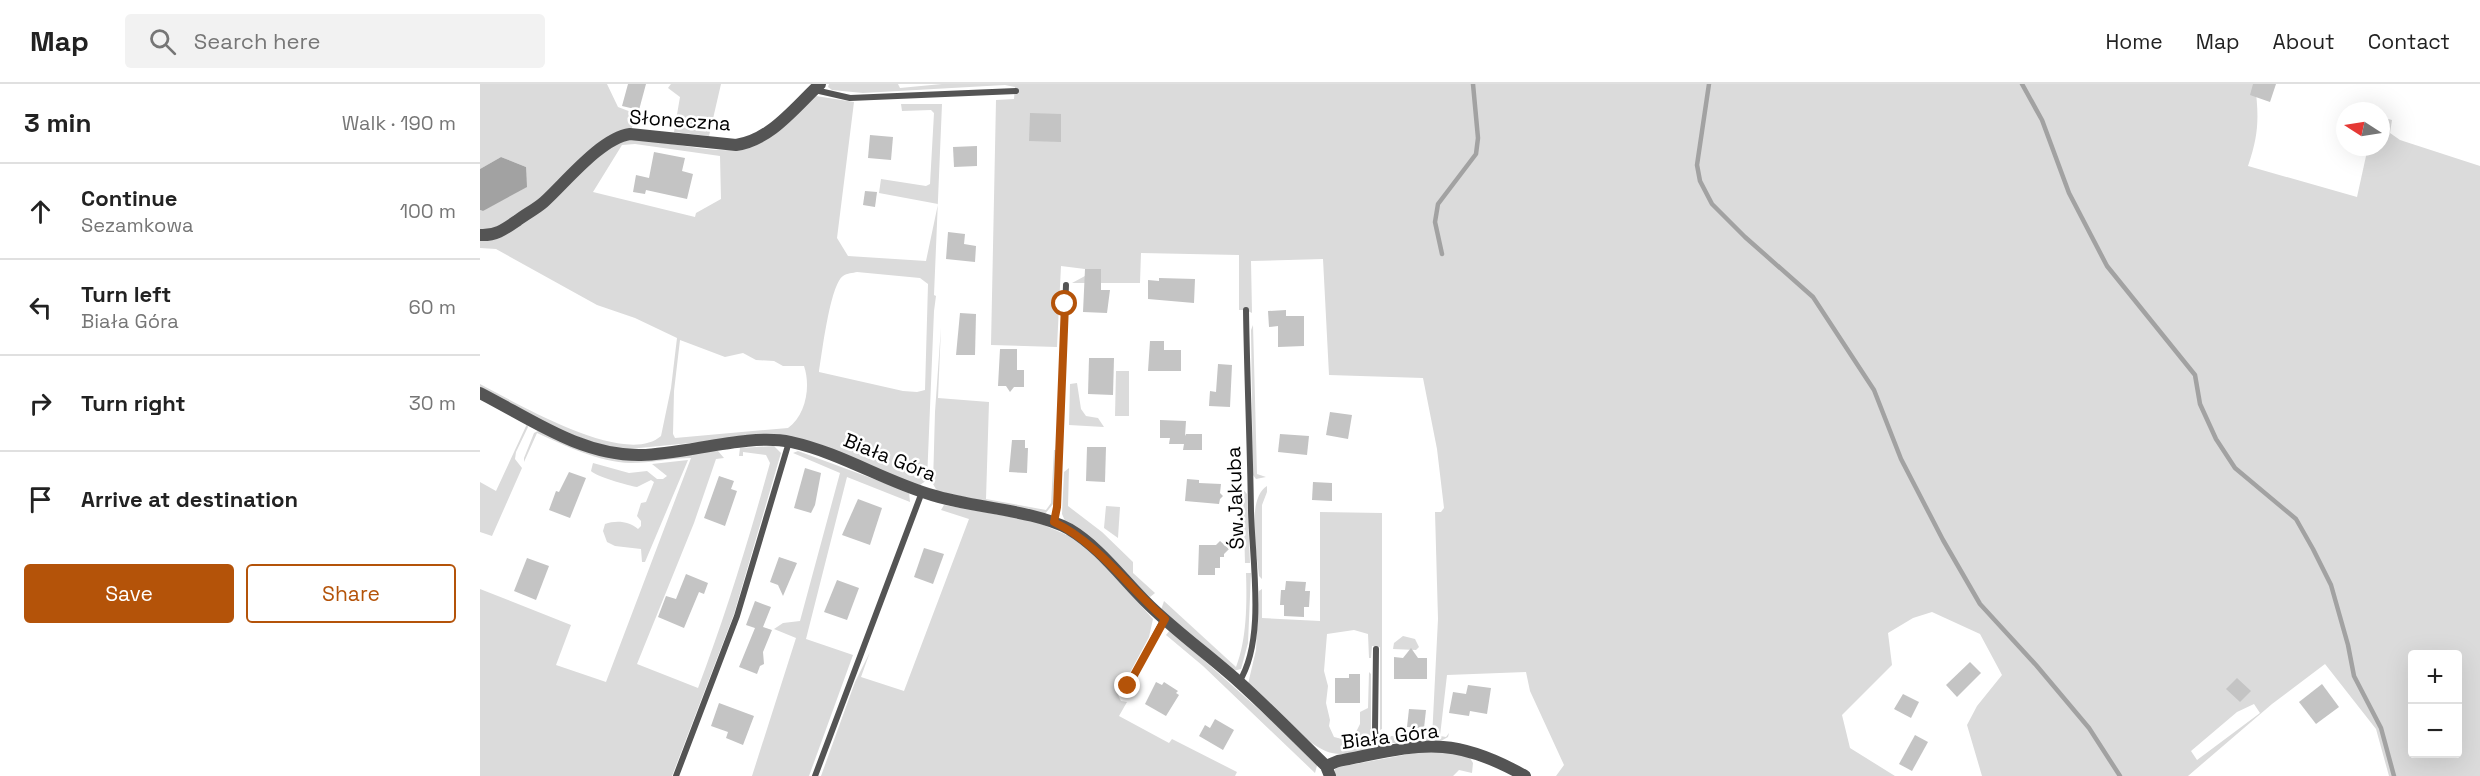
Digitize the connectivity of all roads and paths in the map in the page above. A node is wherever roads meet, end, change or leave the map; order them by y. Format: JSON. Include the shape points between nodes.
{"nodes":[{"id":1,"x":817,"y":87,"type":"edge"},
{"id":2,"x":1016,"y":91,"type":"dead end"},
{"id":3,"x":480,"y":235,"type":"edge"},
{"id":4,"x":1066,"y":285,"type":"dead end"},
{"id":5,"x":1246,"y":310,"type":"dead end"},
{"id":6,"x":480,"y":393,"type":"edge"},
{"id":7,"x":789,"y":442,"type":"junction"},
{"id":8,"x":922,"y":492,"type":"junction"},
{"id":9,"x":1054,"y":522,"type":"junction"},
{"id":10,"x":1165,"y":619,"type":"junction"},
{"id":11,"x":1376,"y":649,"type":"dead end"},
{"id":12,"x":1239,"y":682,"type":"junction"},
{"id":13,"x":1124,"y":694,"type":"dead end"},
{"id":14,"x":1378,"y":754,"type":"junction"},
{"id":15,"x":1328,"y":771,"type":"edge"},
{"id":16,"x":676,"y":776,"type":"edge"},
{"id":17,"x":815,"y":776,"type":"edge"},
{"id":18,"x":1525,"y":776,"type":"edge"}],
"edges":[{"from":1,"to":2,"type":"lane","via":[[850,98]]},
{"from":1,"to":3,"type":"street","name":"Słoneczna","via":[[769,132],[747,143],[618,135],[541,204],[503,230],[491,236]]},
{"from":4,"to":9,"type":"lane"},
{"from":5,"to":12,"type":"lane","name":"Św.Jakuba","via":[[1255,584],[1250,660]]},
{"from":6,"to":7,"type":"street","name":"Biała Góra","via":[[565,439],[623,454],[643,455],[751,441]]},
{"from":7,"to":8,"type":"street","name":"Biała Góra","via":[[841,457]]},
{"from":7,"to":16,"type":"lane","via":[[736,616]]},
{"from":8,"to":9,"type":"street","name":"Biała Góra"},
{"from":8,"to":17,"type":"lane"},
{"from":9,"to":10,"type":"street","name":"Biała Góra","via":[[1097,551]]},
{"from":10,"to":12,"type":"street","name":"Biała Góra"},
{"from":10,"to":13,"type":"lane"},
{"from":11,"to":14,"type":"lane"},
{"from":12,"to":15,"type":"street","name":"Biała Góra"},
{"from":14,"to":15,"type":"street","name":"Biała Góra","via":[[1338,761]]},
{"from":14,"to":18,"type":"street","name":"Biała Góra","via":[[1443,747],[1461,750]]}]}
